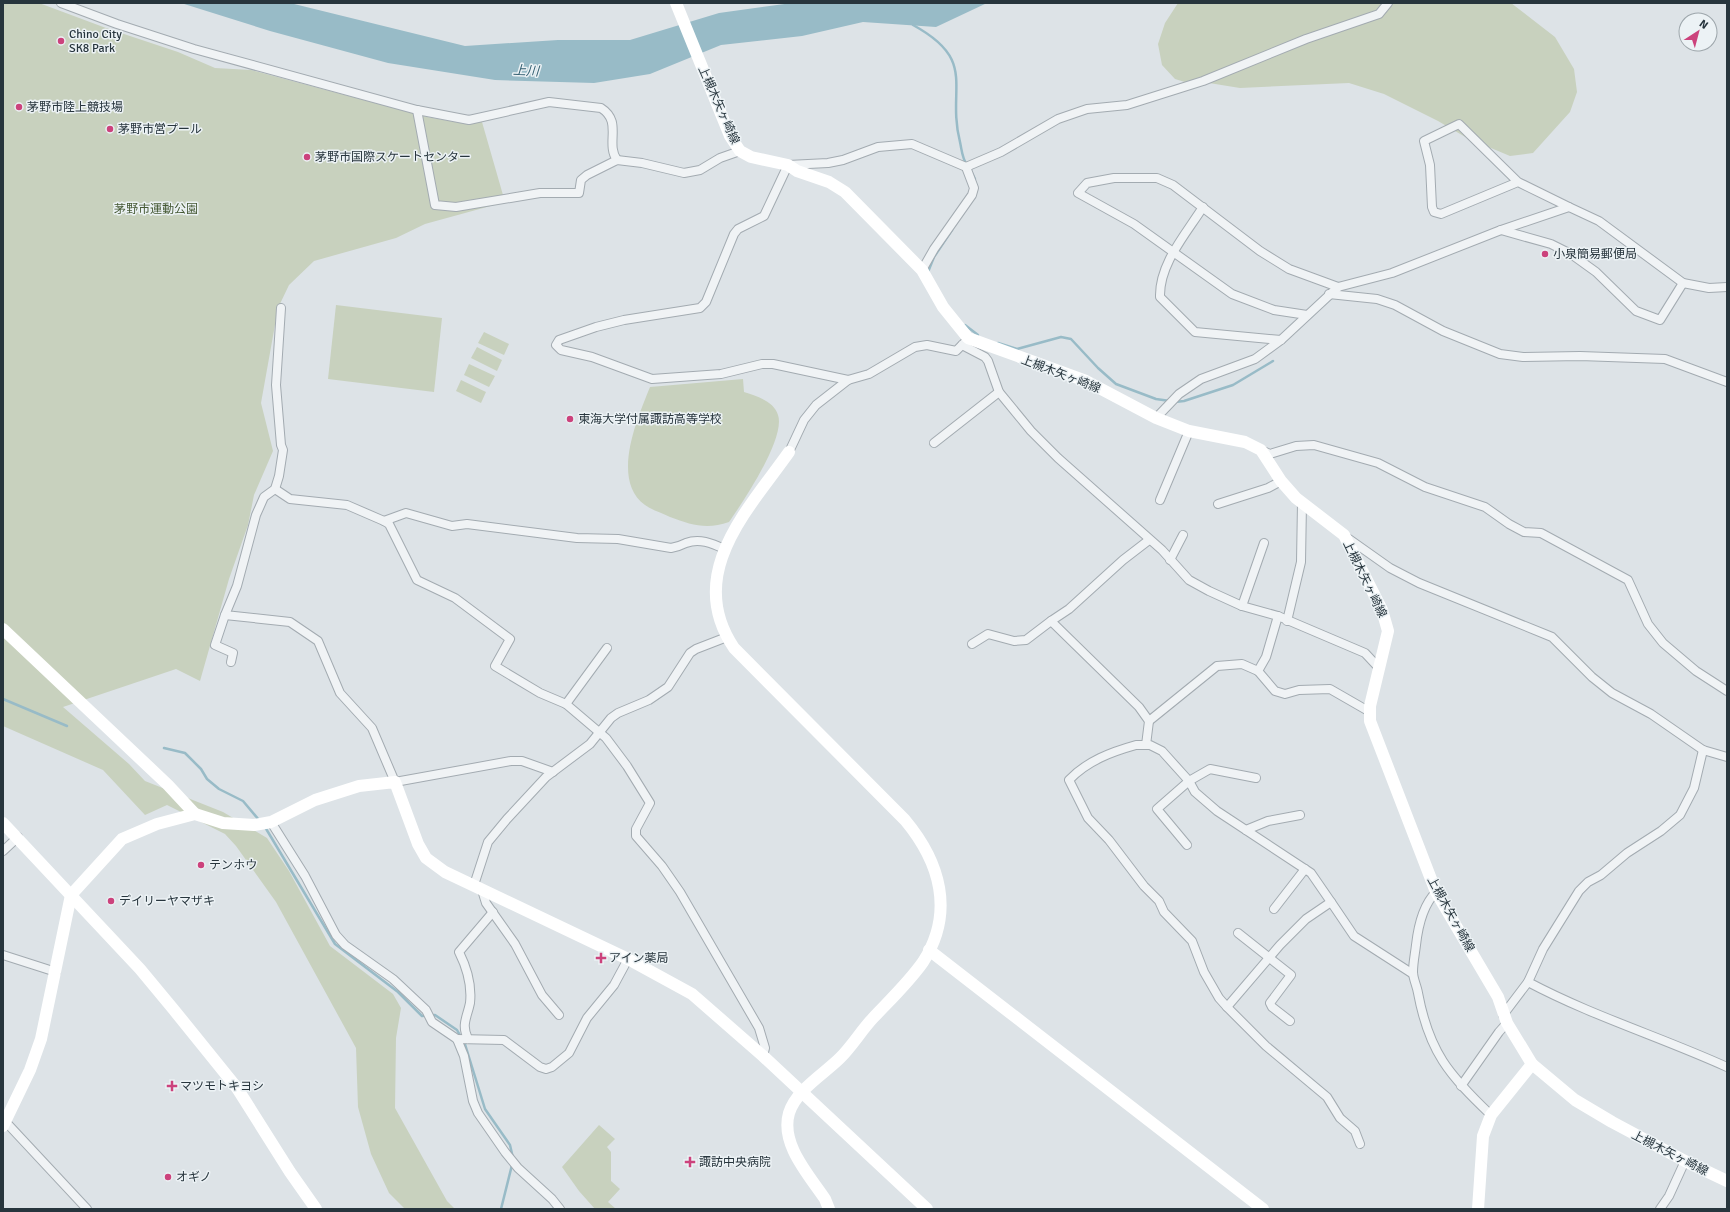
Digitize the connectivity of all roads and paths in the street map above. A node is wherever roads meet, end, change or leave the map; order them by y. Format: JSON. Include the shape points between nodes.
{"nodes":[{"id":1,"x":61,"y":3,"type":"edge"},
{"id":2,"x":1388,"y":3,"type":"edge"},
{"id":3,"x":677,"y":6,"type":"edge"},
{"id":4,"x":417,"y":110,"type":"junction"},
{"id":5,"x":740,"y":151,"type":"junction"},
{"id":6,"x":617,"y":160,"type":"junction"},
{"id":7,"x":788,"y":165,"type":"junction"},
{"id":8,"x":969,"y":165,"type":"junction"},
{"id":9,"x":1518,"y":182,"type":"junction"},
{"id":10,"x":1569,"y":206,"type":"junction"},
{"id":11,"x":1204,"y":207,"type":"junction"},
{"id":12,"x":1501,"y":230,"type":"junction"},
{"id":13,"x":1174,"y":252,"type":"junction"},
{"id":14,"x":922,"y":270,"type":"junction"},
{"id":15,"x":1683,"y":283,"type":"junction"},
{"id":16,"x":1338,"y":287,"type":"junction"},
{"id":17,"x":1727,"y":287,"type":"edge"},
{"id":18,"x":1329,"y":294,"type":"junction"},
{"id":19,"x":281,"y":308,"type":"dead end"},
{"id":20,"x":1307,"y":315,"type":"junction"},
{"id":21,"x":1281,"y":340,"type":"junction"},
{"id":22,"x":965,"y":342,"type":"junction"},
{"id":23,"x":848,"y":380,"type":"junction"},
{"id":24,"x":1727,"y":382,"type":"edge"},
{"id":25,"x":999,"y":392,"type":"junction"},
{"id":26,"x":1160,"y":414,"type":"junction"},
{"id":27,"x":1189,"y":431,"type":"junction"},
{"id":28,"x":934,"y":443,"type":"dead end"},
{"id":29,"x":1261,"y":450,"type":"junction"},
{"id":30,"x":789,"y":452,"type":"joint"},
{"id":31,"x":1281,"y":481,"type":"junction"},
{"id":32,"x":275,"y":489,"type":"junction"},
{"id":33,"x":1160,"y":500,"type":"dead end"},
{"id":34,"x":1302,"y":503,"type":"junction"},
{"id":35,"x":1218,"y":504,"type":"dead end"},
{"id":36,"x":384,"y":520,"type":"junction"},
{"id":37,"x":1184,"y":535,"type":"dead end"},
{"id":38,"x":1344,"y":535,"type":"junction"},
{"id":39,"x":1148,"y":540,"type":"junction"},
{"id":40,"x":1264,"y":543,"type":"dead end"},
{"id":41,"x":724,"y":549,"type":"junction"},
{"id":42,"x":1170,"y":560,"type":"junction"},
{"id":43,"x":1242,"y":606,"type":"junction"},
{"id":44,"x":225,"y":615,"type":"junction"},
{"id":45,"x":1278,"y":616,"type":"junction"},
{"id":46,"x":1051,"y":620,"type":"junction"},
{"id":47,"x":1287,"y":621,"type":"junction"},
{"id":48,"x":3,"y":629,"type":"edge"},
{"id":49,"x":727,"y":637,"type":"junction"},
{"id":50,"x":972,"y":644,"type":"dead end"},
{"id":51,"x":608,"y":648,"type":"dead end"},
{"id":52,"x":232,"y":662,"type":"dead end"},
{"id":53,"x":1379,"y":668,"type":"junction"},
{"id":54,"x":1258,"y":671,"type":"junction"},
{"id":55,"x":1727,"y":691,"type":"edge"},
{"id":56,"x":566,"y":704,"type":"junction"},
{"id":57,"x":1370,"y":712,"type":"junction"},
{"id":58,"x":1149,"y":721,"type":"junction"},
{"id":59,"x":599,"y":733,"type":"junction"},
{"id":60,"x":1146,"y":745,"type":"junction"},
{"id":61,"x":1703,"y":750,"type":"junction"},
{"id":62,"x":1727,"y":757,"type":"edge"},
{"id":63,"x":553,"y":772,"type":"junction"},
{"id":64,"x":1256,"y":778,"type":"dead end"},
{"id":65,"x":1189,"y":781,"type":"junction"},
{"id":66,"x":395,"y":782,"type":"junction"},
{"id":67,"x":195,"y":814,"type":"junction"},
{"id":68,"x":1300,"y":814,"type":"dead end"},
{"id":69,"x":271,"y":822,"type":"junction"},
{"id":70,"x":3,"y":823,"type":"edge"},
{"id":71,"x":1246,"y":830,"type":"junction"},
{"id":72,"x":18,"y":837,"type":"junction"},
{"id":73,"x":1187,"y":845,"type":"dead end"},
{"id":74,"x":3,"y":851,"type":"edge"},
{"id":75,"x":1305,"y":869,"type":"junction"},
{"id":76,"x":478,"y":887,"type":"junction"},
{"id":77,"x":1436,"y":892,"type":"junction"},
{"id":78,"x":71,"y":895,"type":"junction"},
{"id":79,"x":1331,"y":902,"type":"junction"},
{"id":80,"x":1274,"y":909,"type":"dead end"},
{"id":81,"x":493,"y":912,"type":"junction"},
{"id":82,"x":1238,"y":933,"type":"dead end"},
{"id":83,"x":929,"y":950,"type":"junction"},
{"id":84,"x":3,"y":955,"type":"edge"},
{"id":85,"x":1269,"y":958,"type":"junction"},
{"id":86,"x":628,"y":959,"type":"junction"},
{"id":87,"x":56,"y":972,"type":"junction"},
{"id":88,"x":1413,"y":974,"type":"junction"},
{"id":89,"x":1528,"y":982,"type":"junction"},
{"id":90,"x":1227,"y":1007,"type":"junction"},
{"id":91,"x":559,"y":1015,"type":"dead end"},
{"id":92,"x":1505,"y":1019,"type":"junction"},
{"id":93,"x":1290,"y":1021,"type":"dead end"},
{"id":94,"x":457,"y":1039,"type":"junction"},
{"id":95,"x":468,"y":1039,"type":"junction"},
{"id":96,"x":763,"y":1056,"type":"junction"},
{"id":97,"x":1532,"y":1064,"type":"junction"},
{"id":98,"x":1727,"y":1067,"type":"edge"},
{"id":99,"x":1461,"y":1086,"type":"junction"},
{"id":100,"x":801,"y":1093,"type":"junction"},
{"id":101,"x":1491,"y":1115,"type":"junction"},
{"id":102,"x":4,"y":1122,"type":"edge"},
{"id":103,"x":1360,"y":1144,"type":"dead end"},
{"id":104,"x":1685,"y":1161,"type":"junction"},
{"id":105,"x":1727,"y":1181,"type":"edge"},
{"id":106,"x":87,"y":1209,"type":"edge"},
{"id":107,"x":316,"y":1209,"type":"edge"},
{"id":108,"x":560,"y":1209,"type":"edge"},
{"id":109,"x":829,"y":1209,"type":"edge"},
{"id":110,"x":926,"y":1209,"type":"edge"},
{"id":111,"x":1263,"y":1209,"type":"edge"},
{"id":112,"x":1478,"y":1209,"type":"edge"},
{"id":113,"x":1660,"y":1209,"type":"edge"}],
"edges":[{"from":1,"to":4,"type":"street","via":[[194,49]]},
{"from":2,"to":8,"type":"street","via":[[1379,14],[1306,39],[1203,81],[1127,106],[1087,109],[1058,119],[1001,152]]},
{"from":3,"to":5,"type":"street","name":"上槻木矢ヶ崎線","via":[[730,136]]},
{"from":4,"to":6,"type":"street","via":[[469,120],[549,102],[601,108],[608,113],[613,122],[613,154]]},
{"from":4,"to":6,"type":"street","via":[[435,205],[456,207],[540,193],[579,193],[581,180],[587,174]]},
{"from":5,"to":6,"type":"street","via":[[720,158],[700,170],[684,173]]},
{"from":5,"to":7,"type":"street","name":"上槻木矢ヶ崎線","via":[[751,157]]},
{"from":7,"to":8,"type":"street","via":[[828,163],[878,147],[912,144]]},
{"from":7,"to":14,"type":"street","name":"上槻木矢ヶ崎線","via":[[797,171],[829,182],[845,192]]},
{"from":7,"to":23,"type":"street","via":[[764,216],[738,229],[734,234],[706,302],[700,308],[596,327],[559,340],[556,345],[560,350],[592,357],[652,379],[721,374],[762,364],[773,364]]},
{"from":8,"to":14,"type":"street","via":[[974,188],[972,195]]},
{"from":9,"to":9,"type":"street","via":[[1459,124],[1424,141],[1430,165],[1434,212],[1441,214]]},
{"from":9,"to":10,"type":"street"},
{"from":10,"to":12,"type":"street"},
{"from":10,"to":15,"type":"street","via":[[1599,221]]},
{"from":11,"to":13,"type":"street"},
{"from":11,"to":13,"type":"street","via":[[1173,185],[1157,178],[1114,178],[1087,183],[1078,193],[1134,224]]},
{"from":11,"to":16,"type":"street","via":[[1260,251],[1289,269]]},
{"from":12,"to":15,"type":"street","via":[[1551,244],[1571,254],[1596,272],[1636,311],[1660,320]]},
{"from":12,"to":16,"type":"street","via":[[1392,273]]},
{"from":13,"to":20,"type":"street","via":[[1232,294],[1274,310]]},
{"from":13,"to":21,"type":"street","via":[[1159,282],[1160,296],[1194,332]]},
{"from":14,"to":22,"type":"street","name":"上槻木矢ヶ崎線"},
{"from":15,"to":17,"type":"street","via":[[1709,288]]},
{"from":16,"to":18,"type":"street"},
{"from":18,"to":20,"type":"street"},
{"from":18,"to":24,"type":"street","via":[[1395,305],[1443,331],[1500,354],[1522,357],[1665,359]]},
{"from":19,"to":32,"type":"street","via":[[276,385],[283,450]]},
{"from":20,"to":21,"type":"street"},
{"from":21,"to":26,"type":"street","via":[[1255,358],[1200,379],[1179,394]]},
{"from":22,"to":23,"type":"street","via":[[956,351],[927,345],[915,347],[868,374]]},
{"from":22,"to":25,"type":"street","via":[[988,361]]},
{"from":22,"to":26,"type":"street","name":"上槻木矢ヶ崎線","via":[[1086,381]]},
{"from":23,"to":30,"type":"street","via":[[816,405],[804,420]]},
{"from":25,"to":28,"type":"street"},
{"from":25,"to":39,"type":"street","via":[[1031,431],[1058,458]]},
{"from":26,"to":27,"type":"street","name":"上槻木矢ヶ崎線"},
{"from":27,"to":29,"type":"street","name":"上槻木矢ヶ崎線","via":[[1245,442]]},
{"from":27,"to":33,"type":"street"},
{"from":29,"to":31,"type":"street","name":"上槻木矢ヶ崎線"},
{"from":29,"to":55,"type":"street","via":[[1270,454],[1296,446],[1314,445],[1378,463],[1425,487],[1485,507],[1524,532],[1542,533],[1628,580],[1648,624],[1663,643],[1696,671]]},
{"from":30,"to":41,"type":"street","via":[[737,526]]},
{"from":31,"to":34,"type":"street","name":"上槻木矢ヶ崎線"},
{"from":31,"to":35,"type":"street","via":[[1268,488]]},
{"from":32,"to":36,"type":"street","via":[[290,499],[342,504]]},
{"from":32,"to":44,"type":"street","via":[[264,497],[256,515],[237,586]]},
{"from":34,"to":38,"type":"street","name":"上槻木矢ヶ崎線"},
{"from":34,"to":47,"type":"street","via":[[1301,562]]},
{"from":36,"to":41,"type":"street","via":[[406,513],[452,526],[467,524],[577,538],[618,538],[671,548],[700,541]]},
{"from":36,"to":56,"type":"street","via":[[389,524],[417,580],[455,598],[510,639],[495,666],[540,693]]},
{"from":37,"to":42,"type":"street"},
{"from":38,"to":53,"type":"street","name":"上槻木矢ヶ崎線","via":[[1382,610],[1388,631]]},
{"from":38,"to":61,"type":"street","via":[[1390,568],[1419,583],[1552,637],[1612,693],[1651,714]]},
{"from":39,"to":42,"type":"street","via":[[1162,550]]},
{"from":39,"to":46,"type":"street","via":[[1069,609]]},
{"from":40,"to":43,"type":"street"},
{"from":41,"to":49,"type":"street","via":[[716,583],[719,614]]},
{"from":42,"to":43,"type":"street","via":[[1189,580]]},
{"from":43,"to":45,"type":"street"},
{"from":44,"to":52,"type":"street","via":[[215,645],[233,653]]},
{"from":44,"to":66,"type":"street","via":[[290,622],[318,641],[340,693],[372,728]]},
{"from":45,"to":47,"type":"street"},
{"from":45,"to":54,"type":"street","via":[[1266,657]]},
{"from":46,"to":50,"type":"street","via":[[1026,640],[1014,641],[988,634]]},
{"from":46,"to":58,"type":"street","via":[[1114,681]]},
{"from":47,"to":53,"type":"street","via":[[1365,653]]},
{"from":48,"to":67,"type":"street","via":[[168,785]]},
{"from":49,"to":59,"type":"street","via":[[690,653],[668,687],[649,700],[618,713]]},
{"from":49,"to":83,"type":"street","via":[[747,662],[918,835],[933,864],[939,883],[940,918]]},
{"from":51,"to":56,"type":"street"},
{"from":53,"to":57,"type":"street","name":"上槻木矢ヶ崎線"},
{"from":54,"to":57,"type":"street","via":[[1275,691],[1285,694],[1299,690],[1330,689]]},
{"from":54,"to":58,"type":"street","via":[[1242,664],[1217,666]]},
{"from":56,"to":59,"type":"street"},
{"from":57,"to":77,"type":"street","name":"上槻木矢ヶ崎線","via":[[1370,721],[1381,753]]},
{"from":58,"to":60,"type":"street"},
{"from":59,"to":63,"type":"street","via":[[590,744]]},
{"from":59,"to":96,"type":"street","via":[[621,757],[650,803],[636,829],[636,836],[680,892],[759,1028],[765,1048]]},
{"from":60,"to":65,"type":"street","via":[[1162,751]]},
{"from":60,"to":90,"type":"street","via":[[1118,750],[1090,763],[1069,780],[1088,818],[1159,901],[1164,912],[1192,942],[1204,972]]},
{"from":61,"to":62,"type":"street"},
{"from":61,"to":89,"type":"street","via":[[1694,788],[1680,815],[1578,892],[1543,949]]},
{"from":63,"to":66,"type":"street","via":[[522,761],[511,761]]},
{"from":63,"to":76,"type":"street","via":[[488,842]]},
{"from":64,"to":65,"type":"street","via":[[1210,769]]},
{"from":65,"to":71,"type":"street","via":[[1195,792],[1217,811]]},
{"from":65,"to":73,"type":"street","via":[[1157,809]]},
{"from":66,"to":69,"type":"street","via":[[359,786],[315,800]]},
{"from":66,"to":76,"type":"street","via":[[418,844],[426,858],[444,872]]},
{"from":67,"to":69,"type":"street","via":[[223,823],[254,825]]},
{"from":67,"to":78,"type":"street","via":[[157,824],[122,839]]},
{"from":68,"to":71,"type":"street","via":[[1268,821]]},
{"from":69,"to":94,"type":"street","via":[[305,876],[336,935],[345,945],[393,979],[426,1011],[431,1021]]},
{"from":70,"to":72,"type":"street"},
{"from":71,"to":75,"type":"street"},
{"from":72,"to":74,"type":"street"},
{"from":72,"to":78,"type":"street"},
{"from":75,"to":79,"type":"street","via":[[1311,873]]},
{"from":75,"to":80,"type":"street"},
{"from":76,"to":81,"type":"street"},
{"from":76,"to":86,"type":"street"},
{"from":77,"to":88,"type":"street","via":[[1429,899],[1417,931]]},
{"from":77,"to":92,"type":"street","name":"上槻木矢ヶ崎線","via":[[1498,997]]},
{"from":78,"to":87,"type":"street"},
{"from":78,"to":107,"type":"street","via":[[140,969],[237,1088]]},
{"from":79,"to":85,"type":"street","via":[[1306,919]]},
{"from":79,"to":88,"type":"street","via":[[1354,936]]},
{"from":81,"to":91,"type":"street","via":[[515,944],[542,995]]},
{"from":81,"to":95,"type":"street","via":[[459,952],[468,976],[470,1002],[464,1029]]},
{"from":82,"to":85,"type":"street"},
{"from":83,"to":100,"type":"street","via":[[915,972],[841,1057]]},
{"from":83,"to":111,"type":"street"},
{"from":84,"to":87,"type":"street"},
{"from":85,"to":90,"type":"street"},
{"from":85,"to":93,"type":"street","via":[[1291,975],[1270,1003]]},
{"from":86,"to":95,"type":"street","via":[[614,985],[587,1018],[574,1046],[552,1068],[540,1067],[504,1040]]},
{"from":86,"to":96,"type":"street","via":[[692,994]]},
{"from":87,"to":102,"type":"street","via":[[41,1039],[30,1070]]},
{"from":88,"to":99,"type":"street","via":[[1430,1037],[1448,1071]]},
{"from":89,"to":92,"type":"street"},
{"from":89,"to":98,"type":"street","via":[[1563,1000]]},
{"from":90,"to":103,"type":"street","via":[[1266,1046],[1327,1097],[1340,1118],[1355,1130]]},
{"from":92,"to":97,"type":"street","name":"上槻木矢ヶ崎線"},
{"from":92,"to":99,"type":"street","via":[[1499,1032]]},
{"from":94,"to":95,"type":"street"},
{"from":94,"to":108,"type":"street","via":[[464,1056],[478,1113],[517,1166]]},
{"from":96,"to":100,"type":"street"},
{"from":97,"to":101,"type":"street"},
{"from":97,"to":104,"type":"street","name":"上槻木矢ヶ崎線","via":[[1575,1100]]},
{"from":99,"to":101,"type":"street"},
{"from":100,"to":109,"type":"street","via":[[789,1113],[788,1142]]},
{"from":100,"to":110,"type":"street"},
{"from":101,"to":112,"type":"street","via":[[1483,1136]]},
{"from":102,"to":106,"type":"street"},
{"from":104,"to":105,"type":"street","name":"上槻木矢ヶ崎線"},
{"from":104,"to":113,"type":"street"}]}
